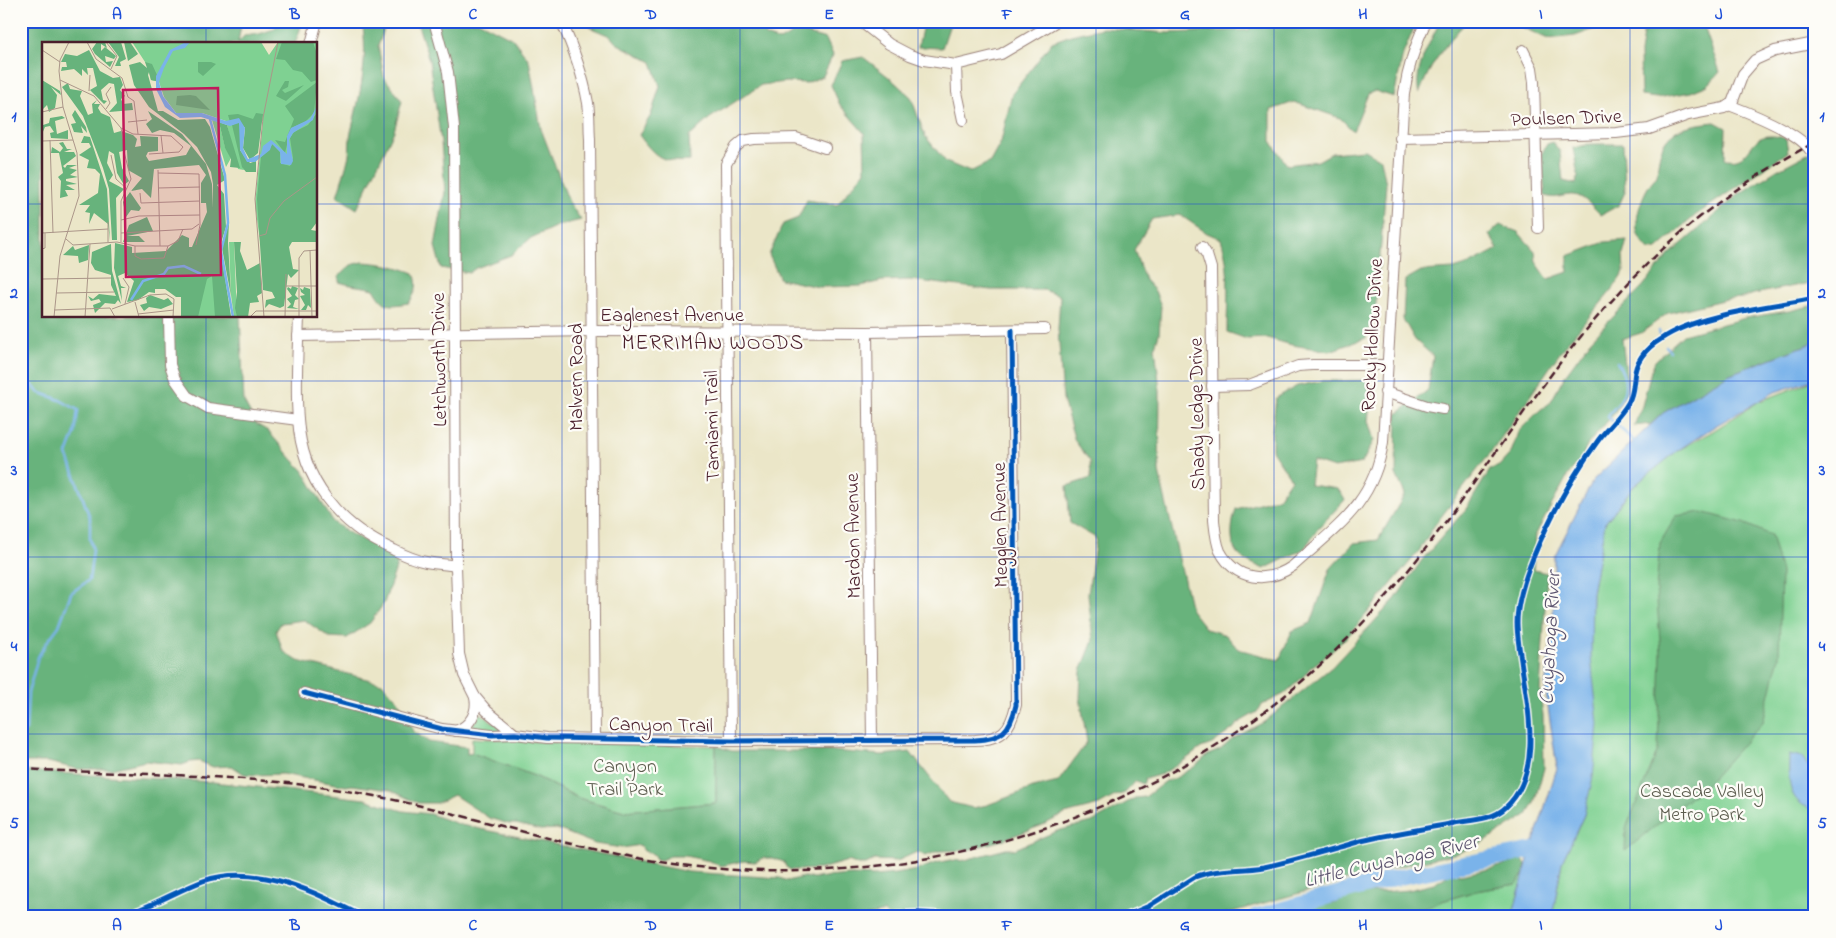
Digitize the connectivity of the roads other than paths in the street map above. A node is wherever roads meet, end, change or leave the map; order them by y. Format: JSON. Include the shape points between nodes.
{"nodes":[{"id":1,"x":317,"y":21,"type":"edge"},
{"id":2,"x":434,"y":21,"type":"edge"},
{"id":3,"x":560,"y":21,"type":"edge"},
{"id":4,"x":1057,"y":21,"type":"edge"},
{"id":5,"x":1426,"y":21,"type":"edge"},
{"id":6,"x":862,"y":22,"type":"edge"},
{"id":7,"x":312,"y":42,"type":"edge"},
{"id":8,"x":1815,"y":43,"type":"edge"},
{"id":9,"x":1523,"y":50,"type":"dead end"},
{"id":10,"x":956,"y":65,"type":"junction"},
{"id":11,"x":1729,"y":105,"type":"junction"},
{"id":12,"x":963,"y":120,"type":"dead end"},
{"id":13,"x":1536,"y":136,"type":"junction"},
{"id":14,"x":1400,"y":138,"type":"junction"},
{"id":15,"x":825,"y":148,"type":"dead end"},
{"id":16,"x":1810,"y":150,"type":"dead end"},
{"id":17,"x":1538,"y":228,"type":"dead end"},
{"id":18,"x":1202,"y":247,"type":"dead end"},
{"id":19,"x":169,"y":318,"type":"edge"},
{"id":20,"x":299,"y":318,"type":"edge"},
{"id":21,"x":1045,"y":329,"type":"dead end"},
{"id":22,"x":1012,"y":330,"type":"junction"},
{"id":23,"x":592,"y":331,"type":"junction"},
{"id":24,"x":728,"y":331,"type":"junction"},
{"id":25,"x":867,"y":332,"type":"junction"},
{"id":26,"x":456,"y":334,"type":"junction"},
{"id":27,"x":298,"y":336,"type":"junction"},
{"id":28,"x":1387,"y":365,"type":"junction"},
{"id":29,"x":1212,"y":386,"type":"junction"},
{"id":30,"x":1385,"y":392,"type":"junction"},
{"id":31,"x":1443,"y":408,"type":"dead end"},
{"id":32,"x":298,"y":420,"type":"junction"},
{"id":33,"x":456,"y":566,"type":"junction"},
{"id":34,"x":1241,"y":573,"type":"joint"},
{"id":35,"x":304,"y":693,"type":"dead end"},
{"id":36,"x":475,"y":697,"type":"junction"},
{"id":37,"x":1013,"y":719,"type":"joint"},
{"id":38,"x":456,"y":731,"type":"junction"},
{"id":39,"x":515,"y":734,"type":"junction"},
{"id":40,"x":595,"y":738,"type":"junction"},
{"id":41,"x":872,"y":740,"type":"junction"},
{"id":42,"x":731,"y":741,"type":"junction"}],
"edges":[{"from":1,"to":7,"type":"street"},
{"from":2,"to":26,"type":"street","name":"Letchworth Drive","via":[[448,72],[453,114]]},
{"from":3,"to":23,"type":"street","name":"Malvern Road","via":[[575,54],[588,104]]},
{"from":4,"to":10,"type":"street","via":[[1001,54]]},
{"from":5,"to":14,"type":"street","name":"Rocky Hollow Drive","via":[[1409,67]]},
{"from":6,"to":10,"type":"street","via":[[889,44],[910,55]]},
{"from":8,"to":11,"type":"street","via":[[1775,51],[1755,60],[1743,74]]},
{"from":9,"to":13,"type":"street","via":[[1532,68]]},
{"from":10,"to":12,"type":"street"},
{"from":11,"to":13,"type":"street","name":"Poulsen Drive","via":[[1633,132]]},
{"from":11,"to":16,"type":"street","via":[[1762,118]]},
{"from":13,"to":14,"type":"street","name":"Poulsen Drive"},
{"from":13,"to":17,"type":"street"},
{"from":14,"to":28,"type":"street","name":"Rocky Hollow Drive"},
{"from":15,"to":24,"type":"street","name":"Tamiami Trail","via":[[796,138],[754,139],[743,141],[729,157],[726,164]]},
{"from":18,"to":29,"type":"street","name":"Shady Ledge Drive","via":[[1211,268]]},
{"from":19,"to":32,"type":"street","via":[[170,365],[175,380],[188,396],[208,408]]},
{"from":20,"to":27,"type":"street"},
{"from":21,"to":22,"type":"street","name":"Eaglenest Avenue"},
{"from":22,"to":25,"type":"street","name":"Eaglenest Avenue"},
{"from":22,"to":37,"type":"street","name":"Megglen Avenue","via":[[1016,695]]},
{"from":23,"to":24,"type":"street","name":"Eaglenest Avenue"},
{"from":23,"to":26,"type":"street","name":"Eaglenest Avenue"},
{"from":23,"to":40,"type":"street","name":"Malvern Road"},
{"from":24,"to":25,"type":"street","name":"Eaglenest Avenue"},
{"from":24,"to":42,"type":"street","name":"Tamiami Trail"},
{"from":25,"to":41,"type":"street","name":"Mardon Avenue"},
{"from":26,"to":27,"type":"street","name":"Eaglenest Avenue"},
{"from":26,"to":33,"type":"street","name":"Letchworth Drive"},
{"from":27,"to":32,"type":"street"},
{"from":28,"to":29,"type":"street","via":[[1313,365],[1284,370],[1249,385]]},
{"from":28,"to":30,"type":"street","name":"Rocky Hollow Drive"},
{"from":29,"to":34,"type":"street","name":"Shady Ledge Drive","via":[[1216,538],[1224,557]]},
{"from":30,"to":31,"type":"street"},
{"from":30,"to":34,"type":"street","name":"Rocky Hollow Drive","via":[[1381,456],[1372,484],[1358,504],[1286,571],[1264,578]]},
{"from":32,"to":33,"type":"street","via":[[312,475],[324,496],[345,520],[370,539],[404,554],[426,562]]},
{"from":33,"to":36,"type":"street","name":"Letchworth Drive","via":[[459,654],[464,675]]},
{"from":35,"to":38,"type":"street","name":"Canyon Trail"},
{"from":36,"to":38,"type":"street","via":[[472,719]]},
{"from":36,"to":39,"type":"street","name":"Letchworth Drive"},
{"from":37,"to":41,"type":"street","name":"Canyon Trail","via":[[1002,733],[989,739]]},
{"from":38,"to":39,"type":"street","name":"Canyon Trail"},
{"from":39,"to":40,"type":"street","name":"Canyon Trail"},
{"from":40,"to":42,"type":"street","name":"Canyon Trail"},
{"from":41,"to":42,"type":"street","name":"Canyon Trail"}]}
